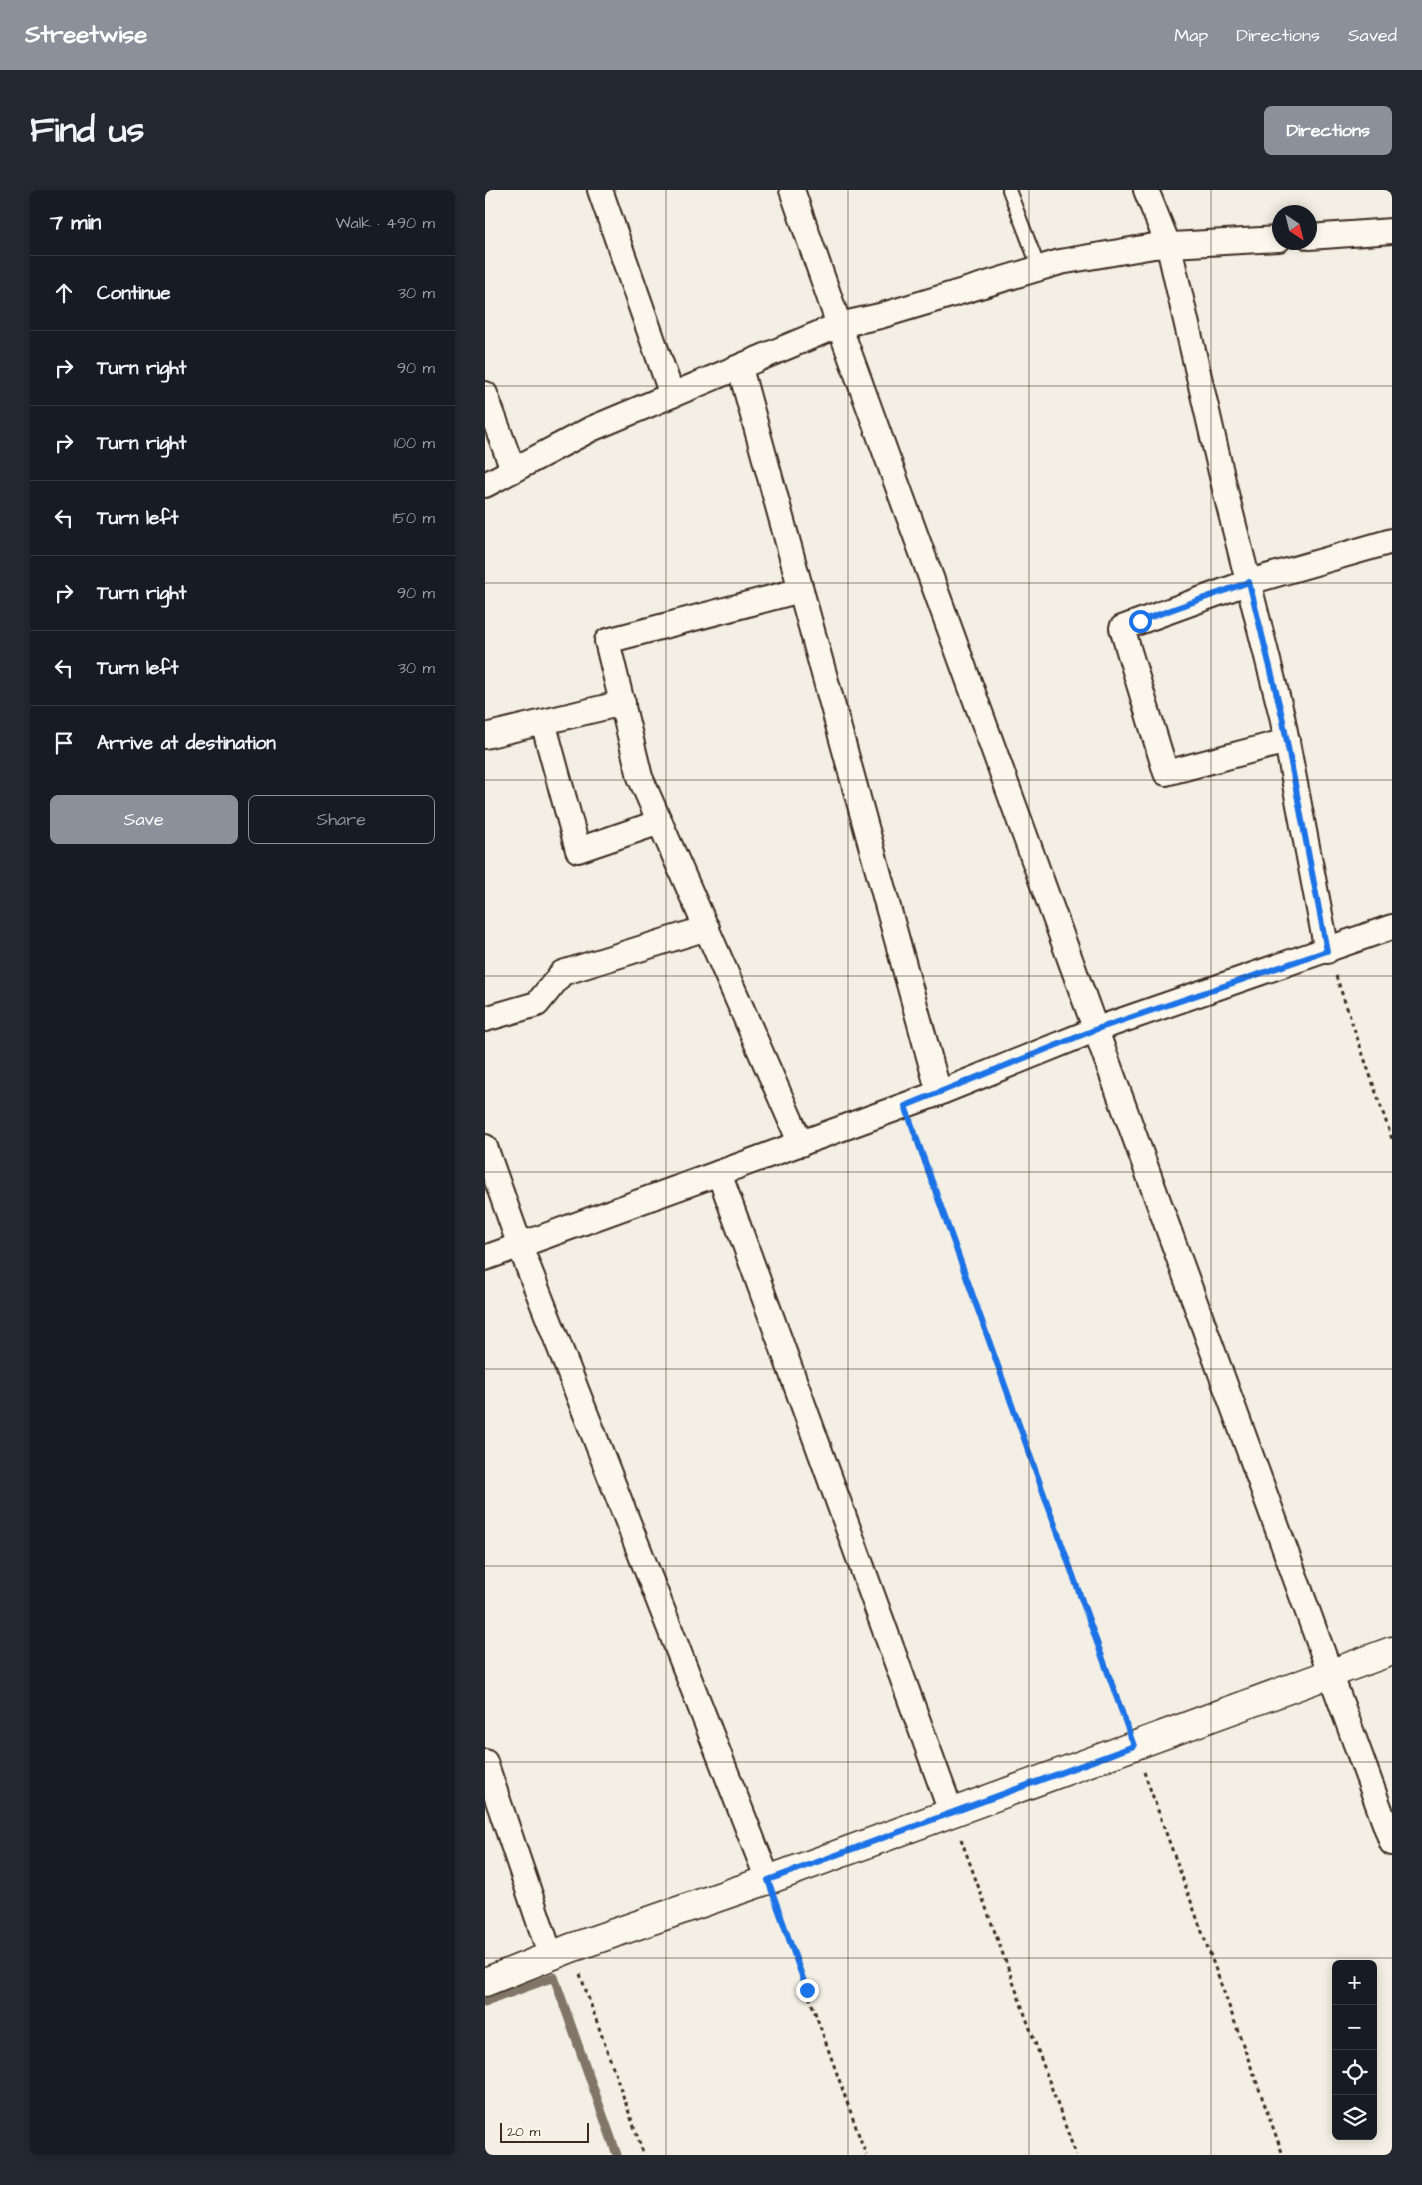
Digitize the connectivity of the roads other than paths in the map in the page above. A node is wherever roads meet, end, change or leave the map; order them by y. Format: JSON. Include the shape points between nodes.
{"nodes":[{"id":1,"x":600,"y":190,"type":"edge"},
{"id":2,"x":792,"y":190,"type":"edge"},
{"id":3,"x":1009,"y":190,"type":"edge"},
{"id":4,"x":1146,"y":190,"type":"edge"},
{"id":5,"x":1392,"y":231,"type":"edge"},
{"id":6,"x":1317,"y":236,"type":"edge"},
{"id":7,"x":1272,"y":240,"type":"edge"},
{"id":8,"x":1169,"y":247,"type":"junction"},
{"id":9,"x":1039,"y":268,"type":"junction"},
{"id":10,"x":839,"y":325,"type":"junction"},
{"id":11,"x":740,"y":368,"type":"junction"},
{"id":12,"x":485,"y":394,"type":"edge"},
{"id":13,"x":672,"y":395,"type":"junction"},
{"id":14,"x":513,"y":470,"type":"junction"},
{"id":15,"x":485,"y":485,"type":"edge"},
{"id":16,"x":1392,"y":541,"type":"edge"},
{"id":17,"x":1249,"y":582,"type":"junction"},
{"id":18,"x":801,"y":590,"type":"junction"},
{"id":19,"x":623,"y":703,"type":"junction"},
{"id":20,"x":543,"y":722,"type":"junction"},
{"id":21,"x":485,"y":736,"type":"edge"},
{"id":22,"x":1287,"y":741,"type":"junction"},
{"id":23,"x":660,"y":822,"type":"junction"},
{"id":24,"x":1392,"y":927,"type":"edge"},
{"id":25,"x":707,"y":928,"type":"junction"},
{"id":26,"x":1327,"y":951,"type":"junction"},
{"id":27,"x":485,"y":1019,"type":"edge"},
{"id":28,"x":1097,"y":1029,"type":"junction"},
{"id":29,"x":939,"y":1093,"type":"junction"},
{"id":30,"x":801,"y":1144,"type":"junction"},
{"id":31,"x":485,"y":1147,"type":"edge"},
{"id":32,"x":719,"y":1173,"type":"junction"},
{"id":33,"x":520,"y":1246,"type":"junction"},
{"id":34,"x":485,"y":1258,"type":"edge"},
{"id":35,"x":1392,"y":1651,"type":"edge"},
{"id":36,"x":1329,"y":1674,"type":"junction"},
{"id":37,"x":485,"y":1762,"type":"edge"},
{"id":38,"x":951,"y":1812,"type":"junction"},
{"id":39,"x":1392,"y":1843,"type":"edge"},
{"id":40,"x":768,"y":1880,"type":"junction"},
{"id":41,"x":561,"y":1953,"type":"junction"},
{"id":42,"x":485,"y":1982,"type":"edge"}],
"edges":[{"from":1,"to":13,"type":"street"},
{"from":2,"to":10,"type":"street"},
{"from":3,"to":9,"type":"lane"},
{"from":4,"to":8,"type":"street"},
{"from":5,"to":6,"type":"street"},
{"from":7,"to":8,"type":"street"},
{"from":8,"to":9,"type":"street","via":[[1154,246]]},
{"from":8,"to":17,"type":"street"},
{"from":9,"to":10,"type":"street","via":[[880,316]]},
{"from":10,"to":11,"type":"street"},
{"from":10,"to":28,"type":"street"},
{"from":11,"to":13,"type":"street"},
{"from":11,"to":18,"type":"street"},
{"from":12,"to":14,"type":"street"},
{"from":13,"to":14,"type":"street","via":[[591,429]]},
{"from":14,"to":15,"type":"street"},
{"from":16,"to":17,"type":"street"},
{"from":17,"to":22,"type":"street"},
{"from":17,"to":22,"type":"street","via":[[1122,628],[1166,773]]},
{"from":18,"to":19,"type":"street","via":[[607,641]]},
{"from":18,"to":29,"type":"street"},
{"from":19,"to":20,"type":"street"},
{"from":19,"to":23,"type":"street","via":[[640,777]]},
{"from":20,"to":21,"type":"street"},
{"from":20,"to":23,"type":"street","via":[[578,850]]},
{"from":22,"to":26,"type":"street"},
{"from":23,"to":25,"type":"street"},
{"from":24,"to":26,"type":"street"},
{"from":25,"to":27,"type":"street","via":[[563,973],[537,1004]]},
{"from":25,"to":30,"type":"street"},
{"from":26,"to":28,"type":"street"},
{"from":28,"to":29,"type":"street"},
{"from":28,"to":36,"type":"street"},
{"from":29,"to":30,"type":"street"},
{"from":30,"to":32,"type":"street"},
{"from":31,"to":33,"type":"street"},
{"from":32,"to":33,"type":"street"},
{"from":32,"to":38,"type":"street"},
{"from":33,"to":34,"type":"street"},
{"from":33,"to":40,"type":"street"},
{"from":35,"to":36,"type":"street"},
{"from":36,"to":38,"type":"street"},
{"from":36,"to":39,"type":"street"},
{"from":37,"to":41,"type":"street"},
{"from":38,"to":40,"type":"street"},
{"from":40,"to":41,"type":"street"},
{"from":41,"to":42,"type":"street"}]}
